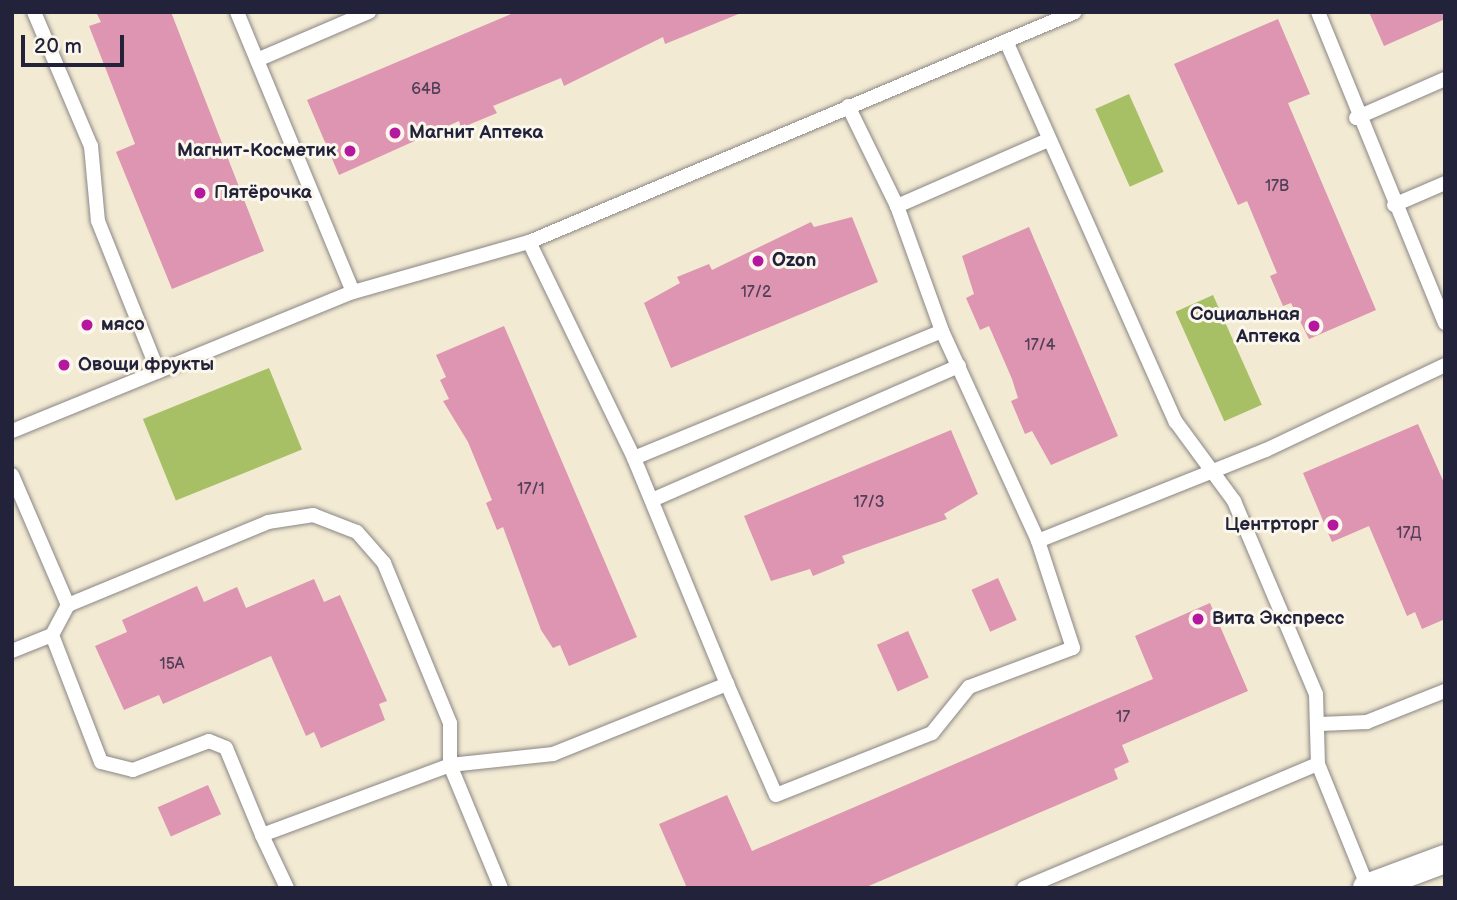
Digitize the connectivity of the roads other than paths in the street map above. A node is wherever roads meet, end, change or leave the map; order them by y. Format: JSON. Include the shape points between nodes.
{"nodes":[{"id":1,"x":34,"y":12,"type":"edge"},
{"id":2,"x":237,"y":12,"type":"edge"},
{"id":3,"x":369,"y":12,"type":"edge"},
{"id":4,"x":1075,"y":12,"type":"edge"},
{"id":5,"x":1318,"y":12,"type":"edge"},
{"id":6,"x":1006,"y":41,"type":"junction"},
{"id":7,"x":257,"y":60,"type":"junction"},
{"id":8,"x":1445,"y":79,"type":"edge"},
{"id":9,"x":848,"y":106,"type":"junction"},
{"id":10,"x":1356,"y":118,"type":"junction"},
{"id":11,"x":1048,"y":140,"type":"junction"},
{"id":12,"x":1445,"y":183,"type":"edge"},
{"id":13,"x":1394,"y":205,"type":"junction"},
{"id":14,"x":897,"y":206,"type":"junction"},
{"id":15,"x":529,"y":242,"type":"junction"},
{"id":16,"x":354,"y":292,"type":"junction"},
{"id":17,"x":1445,"y":323,"type":"edge"},
{"id":18,"x":942,"y":331,"type":"junction"},
{"id":19,"x":1445,"y":365,"type":"edge"},
{"id":20,"x":959,"y":366,"type":"junction"},
{"id":21,"x":158,"y":371,"type":"junction"},
{"id":22,"x":12,"y":431,"type":"edge"},
{"id":23,"x":634,"y":457,"type":"junction"},
{"id":24,"x":1216,"y":471,"type":"junction"},
{"id":25,"x":12,"y":475,"type":"edge"},
{"id":26,"x":652,"y":500,"type":"junction"},
{"id":27,"x":1038,"y":541,"type":"junction"},
{"id":28,"x":68,"y":605,"type":"junction"},
{"id":29,"x":52,"y":635,"type":"junction"},
{"id":30,"x":12,"y":651,"type":"edge"},
{"id":31,"x":727,"y":684,"type":"junction"},
{"id":32,"x":1445,"y":691,"type":"edge"},
{"id":33,"x":1320,"y":724,"type":"junction"},
{"id":34,"x":1318,"y":764,"type":"junction"},
{"id":35,"x":450,"y":765,"type":"junction"},
{"id":36,"x":262,"y":835,"type":"junction"},
{"id":37,"x":1445,"y":859,"type":"edge"},
{"id":38,"x":287,"y":888,"type":"edge"},
{"id":39,"x":501,"y":888,"type":"edge"},
{"id":40,"x":1024,"y":888,"type":"edge"},
{"id":41,"x":1368,"y":888,"type":"edge"}],
"edges":[{"from":1,"to":21,"type":"lane","via":[[91,146],[97,222]]},
{"from":2,"to":7,"type":"lane"},
{"from":3,"to":7,"type":"lane"},
{"from":4,"to":6,"type":"lane"},
{"from":5,"to":10,"type":"lane"},
{"from":6,"to":9,"type":"lane"},
{"from":6,"to":11,"type":"lane"},
{"from":7,"to":16,"type":"lane"},
{"from":8,"to":10,"type":"lane"},
{"from":9,"to":14,"type":"lane"},
{"from":9,"to":15,"type":"lane"},
{"from":10,"to":13,"type":"lane"},
{"from":11,"to":14,"type":"lane"},
{"from":11,"to":24,"type":"lane","via":[[1176,422]]},
{"from":12,"to":13,"type":"lane"},
{"from":13,"to":17,"type":"lane"},
{"from":14,"to":18,"type":"lane"},
{"from":15,"to":16,"type":"lane"},
{"from":15,"to":23,"type":"lane"},
{"from":16,"to":21,"type":"lane"},
{"from":18,"to":20,"type":"lane"},
{"from":18,"to":23,"type":"lane"},
{"from":19,"to":24,"type":"lane"},
{"from":20,"to":26,"type":"lane"},
{"from":20,"to":27,"type":"lane"},
{"from":21,"to":22,"type":"lane"},
{"from":23,"to":26,"type":"lane"},
{"from":24,"to":27,"type":"lane","via":[[1150,491]]},
{"from":24,"to":33,"type":"lane","via":[[1316,694]]},
{"from":25,"to":28,"type":"lane"},
{"from":26,"to":31,"type":"lane"},
{"from":27,"to":31,"type":"lane","via":[[1073,648],[970,687],[932,733],[776,795]]},
{"from":28,"to":29,"type":"lane"},
{"from":28,"to":35,"type":"lane","via":[[268,522],[313,515],[357,532],[384,564],[450,723]]},
{"from":29,"to":30,"type":"lane"},
{"from":29,"to":36,"type":"lane","via":[[102,762],[133,769],[209,741],[226,748]]},
{"from":31,"to":35,"type":"lane","via":[[553,754]]},
{"from":32,"to":33,"type":"lane","via":[[1367,722]]},
{"from":33,"to":34,"type":"lane"},
{"from":34,"to":40,"type":"lane"},
{"from":34,"to":41,"type":"lane"},
{"from":35,"to":36,"type":"lane"},
{"from":35,"to":39,"type":"lane"},
{"from":36,"to":38,"type":"lane"},
{"from":37,"to":41,"type":"street"}]}
